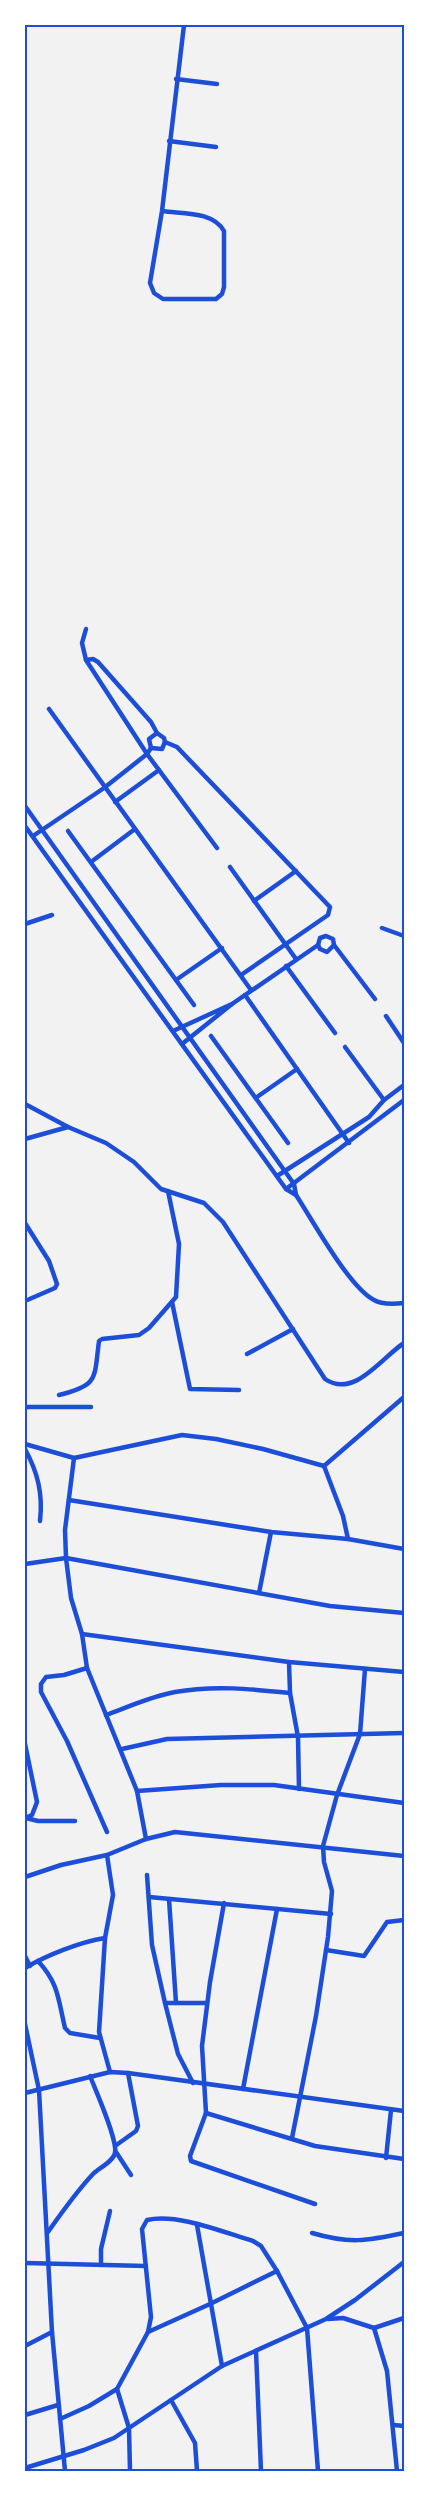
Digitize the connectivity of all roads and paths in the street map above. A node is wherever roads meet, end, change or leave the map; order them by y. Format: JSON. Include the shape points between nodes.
{"nodes":[{"id":1,"x":184,"y":25,"type":"edge"},
{"id":2,"x":176,"y":79,"type":"junction"},
{"id":3,"x":217,"y":84,"type":"dead end"},
{"id":4,"x":169,"y":141,"type":"junction"},
{"id":5,"x":216,"y":147,"type":"dead end"},
{"id":6,"x":162,"y":211,"type":"junction"},
{"id":7,"x":86,"y":629,"type":"dead end"},
{"id":8,"x":86,"y":660,"type":"junction"},
{"id":9,"x":49,"y":709,"type":"dead end"},
{"id":10,"x":157,"y":733,"type":"junction"},
{"id":11,"x":165,"y":742,"type":"junction"},
{"id":12,"x":151,"y":748,"type":"junction"},
{"id":13,"x":147,"y":754,"type":"junction"},
{"id":14,"x":159,"y":770,"type":"junction"},
{"id":15,"x":104,"y":788,"type":"junction"},
{"id":16,"x":115,"y":802,"type":"junction"},
{"id":17,"x":25,"y":806,"type":"edge"},
{"id":18,"x":25,"y":826,"type":"edge"},
{"id":19,"x":135,"y":829,"type":"junction"},
{"id":20,"x":43,"y":830,"type":"junction"},
{"id":21,"x":68,"y":830,"type":"dead end"},
{"id":22,"x":33,"y":836,"type":"junction"},
{"id":23,"x":217,"y":848,"type":"dead end"},
{"id":24,"x":91,"y":862,"type":"junction"},
{"id":25,"x":230,"y":867,"type":"dead end"},
{"id":26,"x":296,"y":871,"type":"junction"},
{"id":27,"x":254,"y":901,"type":"junction"},
{"id":28,"x":52,"y":915,"type":"dead end"},
{"id":29,"x":25,"y":924,"type":"edge"},
{"id":30,"x":382,"y":928,"type":"dead end"},
{"id":31,"x":404,"y":936,"type":"edge"},
{"id":32,"x":286,"y":945,"type":"junction"},
{"id":33,"x":318,"y":945,"type":"junction"},
{"id":34,"x":334,"y":945,"type":"junction"},
{"id":35,"x":222,"y":948,"type":"junction"},
{"id":36,"x":296,"y":959,"type":"junction"},
{"id":37,"x":286,"y":966,"type":"junction"},
{"id":38,"x":241,"y":975,"type":"junction"},
{"id":39,"x":176,"y":980,"type":"junction"},
{"id":40,"x":252,"y":990,"type":"junction"},
{"id":41,"x":245,"y":995,"type":"junction"},
{"id":42,"x":374,"y":998,"type":"dead end"},
{"id":43,"x":232,"y":1004,"type":"junction"},
{"id":44,"x":194,"y":1005,"type":"dead end"},
{"id":45,"x":386,"y":1016,"type":"dead end"},
{"id":46,"x":182,"y":1025,"type":"junction"},
{"id":47,"x":173,"y":1031,"type":"junction"},
{"id":48,"x":335,"y":1033,"type":"dead end"},
{"id":49,"x":211,"y":1036,"type":"dead end"},
{"id":50,"x":191,"y":1038,"type":"junction"},
{"id":51,"x":404,"y":1043,"type":"edge"},
{"id":52,"x":182,"y":1044,"type":"junction"},
{"id":53,"x":346,"y":1047,"type":"dead end"},
{"id":54,"x":296,"y":1069,"type":"junction"},
{"id":55,"x":404,"y":1085,"type":"edge"},
{"id":56,"x":256,"y":1097,"type":"junction"},
{"id":57,"x":384,"y":1100,"type":"junction"},
{"id":58,"x":404,"y":1100,"type":"edge"},
{"id":59,"x":25,"y":1104,"type":"edge"},
{"id":60,"x":68,"y":1127,"type":"junction"},
{"id":61,"x":343,"y":1135,"type":"junction"},
{"id":62,"x":25,"y":1139,"type":"edge"},
{"id":63,"x":288,"y":1143,"type":"dead end"},
{"id":64,"x":349,"y":1143,"type":"junction"},
{"id":65,"x":284,"y":1170,"type":"junction"},
{"id":66,"x":277,"y":1176,"type":"junction"},
{"id":67,"x":294,"y":1184,"type":"junction"},
{"id":68,"x":286,"y":1190,"type":"junction"},
{"id":69,"x":168,"y":1191,"type":"junction"},
{"id":70,"x":296,"y":1195,"type":"junction"},
{"id":71,"x":25,"y":1223,"type":"edge"},
{"id":72,"x":25,"y":1301,"type":"edge"},
{"id":73,"x":172,"y":1302,"type":"junction"},
{"id":74,"x":404,"y":1303,"type":"edge"},
{"id":75,"x":293,"y":1329,"type":"junction"},
{"id":76,"x":403,"y":1346,"type":"edge"},
{"id":77,"x":247,"y":1354,"type":"dead end"},
{"id":78,"x":239,"y":1390,"type":"dead end"},
{"id":79,"x":59,"y":1395,"type":"dead end"},
{"id":80,"x":404,"y":1397,"type":"edge"},
{"id":81,"x":25,"y":1407,"type":"edge"},
{"id":82,"x":91,"y":1407,"type":"dead end"},
{"id":83,"x":25,"y":1444,"type":"edge"},
{"id":84,"x":25,"y":1449,"type":"edge"},
{"id":85,"x":74,"y":1458,"type":"junction"},
{"id":86,"x":324,"y":1466,"type":"junction"},
{"id":87,"x":69,"y":1500,"type":"junction"},
{"id":88,"x":40,"y":1521,"type":"dead end"},
{"id":89,"x":271,"y":1532,"type":"junction"},
{"id":90,"x":348,"y":1539,"type":"junction"},
{"id":91,"x":404,"y":1548,"type":"edge"},
{"id":92,"x":66,"y":1558,"type":"junction"},
{"id":93,"x":25,"y":1564,"type":"edge"},
{"id":94,"x":259,"y":1593,"type":"junction"},
{"id":95,"x":404,"y":1612,"type":"edge"},
{"id":96,"x":82,"y":1634,"type":"junction"},
{"id":97,"x":288,"y":1662,"type":"junction"},
{"id":98,"x":87,"y":1668,"type":"junction"},
{"id":99,"x":365,"y":1669,"type":"junction"},
{"id":100,"x":404,"y":1672,"type":"edge"},
{"id":101,"x":290,"y":1693,"type":"junction"},
{"id":102,"x":106,"y":1715,"type":"junction"},
{"id":103,"x":404,"y":1733,"type":"edge"},
{"id":104,"x":360,"y":1734,"type":"junction"},
{"id":105,"x":298,"y":1737,"type":"junction"},
{"id":106,"x":25,"y":1744,"type":"edge"},
{"id":107,"x":122,"y":1749,"type":"junction"},
{"id":108,"x":27,"y":1761,"type":"edge"},
{"id":109,"x":299,"y":1789,"type":"junction"},
{"id":110,"x":137,"y":1791,"type":"junction"},
{"id":111,"x":337,"y":1795,"type":"junction"},
{"id":112,"x":404,"y":1803,"type":"edge"},
{"id":113,"x":25,"y":1818,"type":"edge"},
{"id":114,"x":74,"y":1821,"type":"dead end"},
{"id":115,"x":107,"y":1832,"type":"dead end"},
{"id":116,"x":146,"y":1839,"type":"junction"},
{"id":117,"x":323,"y":1846,"type":"junction"},
{"id":118,"x":107,"y":1854,"type":"junction"},
{"id":119,"x":404,"y":1856,"type":"edge"},
{"id":120,"x":147,"y":1874,"type":"dead end"},
{"id":121,"x":25,"y":1876,"type":"edge"},
{"id":122,"x":149,"y":1898,"type":"junction"},
{"id":123,"x":169,"y":1899,"type":"junction"},
{"id":124,"x":224,"y":1903,"type":"junction"},
{"id":125,"x":277,"y":1909,"type":"junction"},
{"id":126,"x":331,"y":1914,"type":"junction"},
{"id":127,"x":404,"y":1920,"type":"edge"},
{"id":128,"x":105,"y":1938,"type":"junction"},
{"id":129,"x":326,"y":1950,"type":"junction"},
{"id":130,"x":25,"y":1956,"type":"edge"},
{"id":131,"x":38,"y":1961,"type":"junction"},
{"id":132,"x":27,"y":1967,"type":"edge"},
{"id":133,"x":164,"y":2003,"type":"junction"},
{"id":134,"x":176,"y":2003,"type":"junction"},
{"id":135,"x":207,"y":2003,"type":"junction"},
{"id":136,"x":25,"y":2024,"type":"edge"},
{"id":137,"x":100,"y":2038,"type":"junction"},
{"id":138,"x":110,"y":2072,"type":"junction"},
{"id":139,"x":128,"y":2073,"type":"junction"},
{"id":140,"x":90,"y":2076,"type":"junction"},
{"id":141,"x":193,"y":2083,"type":"junction"},
{"id":142,"x":204,"y":2084,"type":"junction"},
{"id":143,"x":243,"y":2089,"type":"junction"},
{"id":144,"x":39,"y":2090,"type":"junction"},
{"id":145,"x":25,"y":2093,"type":"edge"},
{"id":146,"x":300,"y":2098,"type":"junction"},
{"id":147,"x":391,"y":2110,"type":"junction"},
{"id":148,"x":404,"y":2111,"type":"edge"},
{"id":149,"x":206,"y":2114,"type":"junction"},
{"id":150,"x":292,"y":2138,"type":"junction"},
{"id":151,"x":115,"y":2149,"type":"junction"},
{"id":152,"x":386,"y":2158,"type":"junction"},
{"id":153,"x":404,"y":2160,"type":"edge"},
{"id":154,"x":131,"y":2175,"type":"dead end"},
{"id":155,"x":315,"y":2204,"type":"dead end"},
{"id":156,"x":110,"y":2211,"type":"dead end"},
{"id":157,"x":197,"y":2225,"type":"junction"},
{"id":158,"x":48,"y":2232,"type":"junction"},
{"id":159,"x":404,"y":2233,"type":"edge"},
{"id":160,"x":312,"y":2234,"type":"dead end"},
{"id":161,"x":25,"y":2262,"type":"edge"},
{"id":162,"x":404,"y":2262,"type":"edge"},
{"id":163,"x":48,"y":2264,"type":"junction"},
{"id":164,"x":102,"y":2265,"type":"junction"},
{"id":165,"x":146,"y":2266,"type":"junction"},
{"id":166,"x":277,"y":2271,"type":"junction"},
{"id":167,"x":210,"y":2304,"type":"junction"},
{"id":168,"x":404,"y":2318,"type":"edge"},
{"id":169,"x":326,"y":2319,"type":"junction"},
{"id":170,"x":307,"y":2328,"type":"junction"},
{"id":171,"x":374,"y":2328,"type":"junction"},
{"id":172,"x":52,"y":2332,"type":"junction"},
{"id":173,"x":148,"y":2332,"type":"junction"},
{"id":174,"x":25,"y":2346,"type":"edge"},
{"id":175,"x":256,"y":2351,"type":"junction"},
{"id":176,"x":222,"y":2366,"type":"junction"},
{"id":177,"x":117,"y":2389,"type":"junction"},
{"id":178,"x":171,"y":2400,"type":"junction"},
{"id":179,"x":58,"y":2405,"type":"junction"},
{"id":180,"x":25,"y":2415,"type":"edge"},
{"id":181,"x":60,"y":2419,"type":"junction"},
{"id":182,"x":394,"y":2425,"type":"junction"},
{"id":183,"x":404,"y":2426,"type":"edge"},
{"id":184,"x":129,"y":2428,"type":"junction"},
{"id":185,"x":64,"y":2456,"type":"junction"},
{"id":186,"x":25,"y":2468,"type":"edge"},
{"id":187,"x":65,"y":2471,"type":"edge"},
{"id":188,"x":130,"y":2471,"type":"edge"},
{"id":189,"x":197,"y":2471,"type":"edge"},
{"id":190,"x":261,"y":2471,"type":"edge"},
{"id":191,"x":318,"y":2471,"type":"edge"},
{"id":192,"x":397,"y":2471,"type":"edge"}],
"edges":[{"from":1,"to":2,"type":"street"},
{"from":2,"to":3,"type":"street"},
{"from":2,"to":4,"type":"street"},
{"from":4,"to":5,"type":"street"},
{"from":4,"to":6,"type":"street"},
{"from":6,"to":6,"type":"street","via":[[150,283],[154,293],[163,299],[216,298],[222,294],[224,231],[220,224],[209,217]]},
{"from":7,"to":8,"type":"street","via":[[82,643]]},
{"from":8,"to":10,"type":"street","via":[[93,658],[98,662]]},
{"from":8,"to":13,"type":"street"},
{"from":9,"to":15,"type":"street"},
{"from":10,"to":11,"type":"street"},
{"from":10,"to":12,"type":"street","via":[[149,739]]},
{"from":11,"to":12,"type":"street","via":[[162,749]]},
{"from":11,"to":26,"type":"street","via":[[177,747]]},
{"from":12,"to":13,"type":"street"},
{"from":13,"to":14,"type":"street"},
{"from":13,"to":15,"type":"street"},
{"from":14,"to":16,"type":"street"},
{"from":14,"to":23,"type":"street"},
{"from":15,"to":16,"type":"street"},
{"from":15,"to":20,"type":"street"},
{"from":16,"to":19,"type":"street"},
{"from":17,"to":20,"type":"street"},
{"from":18,"to":22,"type":"street"},
{"from":19,"to":24,"type":"street"},
{"from":19,"to":35,"type":"street"},
{"from":20,"to":22,"type":"street"},
{"from":20,"to":46,"type":"street"},
{"from":21,"to":24,"type":"street"},
{"from":22,"to":47,"type":"street"},
{"from":24,"to":39,"type":"street"},
{"from":25,"to":27,"type":"street"},
{"from":26,"to":27,"type":"street"},
{"from":26,"to":32,"type":"street","via":[[325,899],[330,911]]},
{"from":27,"to":32,"type":"street"},
{"from":28,"to":29,"type":"street"},
{"from":30,"to":31,"type":"street"},
{"from":32,"to":36,"type":"street"},
{"from":32,"to":38,"type":"street"},
{"from":33,"to":34,"type":"street","via":[[325,952],[332,950]]},
{"from":33,"to":34,"type":"street","via":[[320,938],[326,936]]},
{"from":33,"to":36,"type":"street"},
{"from":34,"to":42,"type":"street"},
{"from":35,"to":38,"type":"street"},
{"from":35,"to":39,"type":"street"},
{"from":36,"to":37,"type":"street"},
{"from":37,"to":40,"type":"street"},
{"from":37,"to":48,"type":"street"},
{"from":38,"to":40,"type":"street"},
{"from":39,"to":44,"type":"street"},
{"from":40,"to":41,"type":"street"},
{"from":41,"to":43,"type":"street"},
{"from":41,"to":54,"type":"street"},
{"from":43,"to":46,"type":"street"},
{"from":43,"to":50,"type":"street"},
{"from":45,"to":51,"type":"street"},
{"from":46,"to":47,"type":"street"},
{"from":46,"to":50,"type":"street"},
{"from":47,"to":52,"type":"street"},
{"from":49,"to":56,"type":"street"},
{"from":50,"to":52,"type":"street"},
{"from":50,"to":65,"type":"street"},
{"from":52,"to":66,"type":"street"},
{"from":53,"to":57,"type":"street"},
{"from":54,"to":56,"type":"street"},
{"from":54,"to":61,"type":"street"},
{"from":55,"to":57,"type":"street"},
{"from":56,"to":63,"type":"street"},
{"from":57,"to":61,"type":"street","via":[[369,1117]]},
{"from":58,"to":64,"type":"street"},
{"from":59,"to":60,"type":"street"},
{"from":60,"to":62,"type":"street"},
{"from":60,"to":69,"type":"street","via":[[122,1153],[150,1180]]},
{"from":61,"to":64,"type":"street"},
{"from":61,"to":65,"type":"street"},
{"from":64,"to":67,"type":"street"},
{"from":65,"to":66,"type":"street"},
{"from":65,"to":67,"type":"street"},
{"from":66,"to":68,"type":"street"},
{"from":67,"to":68,"type":"street"},
{"from":67,"to":70,"type":"street"},
{"from":68,"to":70,"type":"street"},
{"from":69,"to":73,"type":"street","via":[[179,1244],[176,1297]]},
{"from":69,"to":75,"type":"street","via":[[204,1203],[213,1210]]},
{"from":70,"to":74,"type":"street","via":[[358,1290],[375,1302]]},
{"from":71,"to":72,"type":"street","via":[[49,1261],[57,1284],[55,1288]]},
{"from":73,"to":78,"type":"street","via":[[190,1389]]},
{"from":73,"to":79,"type":"street","via":[[139,1335],[102,1339],[90,1382],[84,1389]]},
{"from":75,"to":76,"type":"street","via":[[325,1379],[340,1386],[350,1384]]},
{"from":75,"to":77,"type":"street"},
{"from":80,"to":86,"type":"street"},
{"from":81,"to":82,"type":"street"},
{"from":83,"to":85,"type":"street"},
{"from":84,"to":88,"type":"street","via":[[41,1491]]},
{"from":85,"to":86,"type":"street","via":[[182,1436],[235,1443]]},
{"from":85,"to":87,"type":"street"},
{"from":86,"to":90,"type":"street"},
{"from":87,"to":89,"type":"street"},
{"from":87,"to":92,"type":"street"},
{"from":89,"to":90,"type":"street"},
{"from":89,"to":94,"type":"street"},
{"from":90,"to":91,"type":"street"},
{"from":92,"to":93,"type":"street"},
{"from":92,"to":94,"type":"street"},
{"from":92,"to":96,"type":"street","via":[[71,1598]]},
{"from":94,"to":95,"type":"street","via":[[330,1606]]},
{"from":96,"to":97,"type":"street"},
{"from":96,"to":98,"type":"street"},
{"from":97,"to":99,"type":"street"},
{"from":97,"to":101,"type":"street"},
{"from":98,"to":102,"type":"street"},
{"from":98,"to":115,"type":"street","via":[[46,1677],[41,1684],[41,1692],[67,1741]]},
{"from":99,"to":100,"type":"street"},
{"from":99,"to":104,"type":"street"},
{"from":101,"to":102,"type":"street","via":[[241,1688],[174,1692]]},
{"from":101,"to":105,"type":"street"},
{"from":102,"to":107,"type":"street"},
{"from":103,"to":104,"type":"street"},
{"from":104,"to":105,"type":"street"},
{"from":104,"to":111,"type":"street"},
{"from":105,"to":107,"type":"street","via":[[167,1739]]},
{"from":105,"to":109,"type":"street"},
{"from":106,"to":108,"type":"street"},
{"from":107,"to":110,"type":"street"},
{"from":108,"to":113,"type":"street","via":[[37,1802],[32,1815]]},
{"from":109,"to":110,"type":"street","via":[[221,1785]]},
{"from":109,"to":111,"type":"street"},
{"from":110,"to":116,"type":"street"},
{"from":111,"to":112,"type":"street"},
{"from":111,"to":117,"type":"street"},
{"from":113,"to":114,"type":"street"},
{"from":116,"to":117,"type":"street","via":[[175,1832]]},
{"from":116,"to":118,"type":"street"},
{"from":117,"to":119,"type":"street"},
{"from":117,"to":126,"type":"street","via":[[332,1891]]},
{"from":118,"to":121,"type":"street"},
{"from":118,"to":128,"type":"street","via":[[113,1895]]},
{"from":120,"to":122,"type":"street"},
{"from":122,"to":123,"type":"street"},
{"from":122,"to":133,"type":"street","via":[[152,1945]]},
{"from":123,"to":124,"type":"street"},
{"from":123,"to":134,"type":"street"},
{"from":124,"to":125,"type":"street"},
{"from":124,"to":135,"type":"street"},
{"from":125,"to":126,"type":"street"},
{"from":125,"to":143,"type":"street"},
{"from":126,"to":129,"type":"street"},
{"from":127,"to":129,"type":"street","via":[[387,1922],[364,1956]]},
{"from":128,"to":131,"type":"street","via":[[88,1941]]},
{"from":128,"to":137,"type":"street"},
{"from":129,"to":146,"type":"street"},
{"from":130,"to":132,"type":"street"},
{"from":131,"to":132,"type":"street"},
{"from":131,"to":137,"type":"street","via":[[50,1974],[58,1991],[65,2028],[70,2033]]},
{"from":133,"to":134,"type":"street"},
{"from":133,"to":141,"type":"street","via":[[178,2054]]},
{"from":134,"to":135,"type":"street"},
{"from":135,"to":142,"type":"street","via":[[202,2046]]},
{"from":136,"to":144,"type":"street"},
{"from":137,"to":138,"type":"street"},
{"from":138,"to":139,"type":"street"},
{"from":138,"to":140,"type":"street"},
{"from":139,"to":141,"type":"street"},
{"from":139,"to":151,"type":"street","via":[[138,2126]]},
{"from":140,"to":144,"type":"street"},
{"from":140,"to":151,"type":"street"},
{"from":141,"to":142,"type":"street"},
{"from":142,"to":143,"type":"street"},
{"from":142,"to":149,"type":"street"},
{"from":143,"to":146,"type":"street"},
{"from":144,"to":145,"type":"street"},
{"from":144,"to":158,"type":"street"},
{"from":146,"to":147,"type":"street"},
{"from":146,"to":150,"type":"street"},
{"from":147,"to":148,"type":"street"},
{"from":147,"to":152,"type":"street"},
{"from":149,"to":150,"type":"street"},
{"from":149,"to":155,"type":"street","via":[[191,2161]]},
{"from":150,"to":152,"type":"street","via":[[315,2146]]},
{"from":151,"to":154,"type":"street"},
{"from":151,"to":158,"type":"street","via":[[113,2158],[94,2173]]},
{"from":152,"to":153,"type":"street"},
{"from":156,"to":164,"type":"street","via":[[101,2249]]},
{"from":157,"to":165,"type":"street","via":[[158,2218],[147,2220],[142,2229]]},
{"from":157,"to":166,"type":"street","via":[[258,2243]]},
{"from":157,"to":167,"type":"street"},
{"from":158,"to":163,"type":"street"},
{"from":159,"to":160,"type":"street","via":[[359,2242],[338,2241]]},
{"from":161,"to":163,"type":"street"},
{"from":162,"to":169,"type":"street"},
{"from":163,"to":164,"type":"street"},
{"from":163,"to":172,"type":"street"},
{"from":164,"to":165,"type":"street"},
{"from":165,"to":173,"type":"street","via":[[151,2305]]},
{"from":166,"to":167,"type":"street"},
{"from":166,"to":170,"type":"street"},
{"from":167,"to":173,"type":"street"},
{"from":167,"to":176,"type":"street"},
{"from":168,"to":171,"type":"street"},
{"from":169,"to":170,"type":"street"},
{"from":169,"to":171,"type":"street","via":[[343,2318]]},
{"from":170,"to":175,"type":"street"},
{"from":170,"to":191,"type":"street"},
{"from":171,"to":182,"type":"street","via":[[387,2371]]},
{"from":172,"to":174,"type":"street"},
{"from":172,"to":179,"type":"street"},
{"from":173,"to":177,"type":"street"},
{"from":175,"to":176,"type":"street"},
{"from":175,"to":190,"type":"street"},
{"from":176,"to":178,"type":"street"},
{"from":177,"to":181,"type":"street"},
{"from":177,"to":184,"type":"street"},
{"from":178,"to":184,"type":"street"},
{"from":178,"to":189,"type":"street","via":[[195,2443]]},
{"from":179,"to":180,"type":"street"},
{"from":179,"to":181,"type":"street"},
{"from":181,"to":185,"type":"street"},
{"from":182,"to":183,"type":"street"},
{"from":182,"to":192,"type":"street"},
{"from":184,"to":185,"type":"street","via":[[114,2438]]},
{"from":184,"to":188,"type":"street"},
{"from":185,"to":186,"type":"street"},
{"from":185,"to":187,"type":"street"}]}
